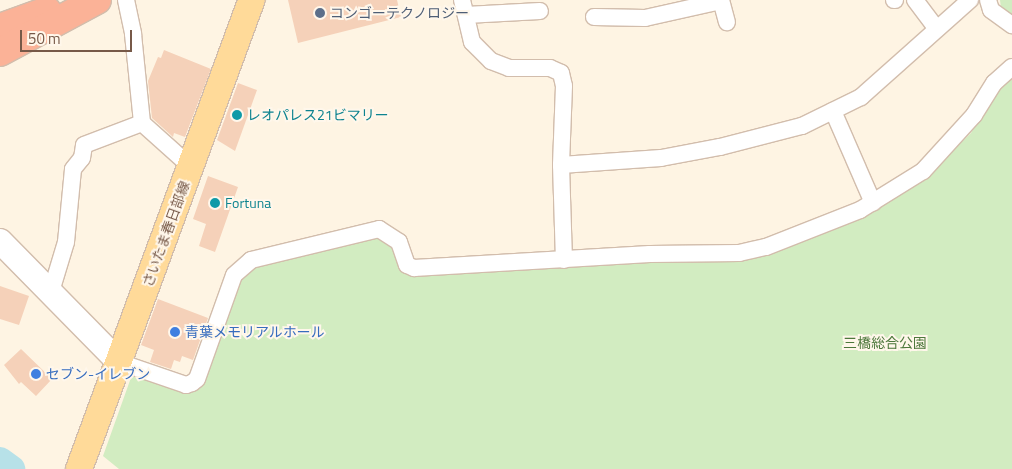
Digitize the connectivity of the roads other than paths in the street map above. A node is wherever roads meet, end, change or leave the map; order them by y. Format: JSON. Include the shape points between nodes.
{"nodes":[{"id":1,"x":79,"y":0,"type":"edge"},
{"id":2,"x":97,"y":0,"type":"edge"},
{"id":3,"x":126,"y":0,"type":"edge"},
{"id":4,"x":915,"y":0,"type":"edge"},
{"id":5,"x":970,"y":0,"type":"edge"},
{"id":6,"x":988,"y":0,"type":"edge"},
{"id":7,"x":721,"y":1,"type":"edge"},
{"id":8,"x":246,"y":7,"type":"edge"},
{"id":9,"x":464,"y":8,"type":"edge"},
{"id":10,"x":540,"y":11,"type":"dead end"},
{"id":11,"x":594,"y":17,"type":"dead end"},
{"id":12,"x":727,"y":22,"type":"dead end"},
{"id":13,"x":1012,"y":25,"type":"edge"},
{"id":14,"x":0,"y":28,"type":"edge"},
{"id":15,"x":937,"y":29,"type":"junction"},
{"id":16,"x":0,"y":52,"type":"edge"},
{"id":17,"x":1012,"y":67,"type":"edge"},
{"id":18,"x":833,"y":111,"type":"junction"},
{"id":19,"x":142,"y":123,"type":"junction"},
{"id":20,"x":561,"y":165,"type":"junction"},
{"id":21,"x":191,"y":167,"type":"junction"},
{"id":22,"x":873,"y":202,"type":"junction"},
{"id":23,"x":0,"y":241,"type":"edge"},
{"id":24,"x":564,"y":260,"type":"junction"},
{"id":25,"x":50,"y":294,"type":"junction"},
{"id":26,"x":119,"y":362,"type":"junction"},
{"id":27,"x":83,"y":459,"type":"edge"}],
"edges":[{"from":1,"to":14,"type":"highway"},
{"from":2,"to":16,"type":"highway"},
{"from":3,"to":19,"type":"street","via":[[133,34]]},
{"from":4,"to":15,"type":"street"},
{"from":5,"to":15,"type":"street"},
{"from":6,"to":13,"type":"street","via":[[991,10]]},
{"from":7,"to":11,"type":"street","via":[[645,18]]},
{"from":7,"to":12,"type":"street"},
{"from":8,"to":21,"type":"main road","name":"さいたま春日部線"},
{"from":9,"to":10,"type":"street"},
{"from":9,"to":20,"type":"street","via":[[472,42],[491,61],[509,68],[550,68],[561,73],[564,86]]},
{"from":15,"to":18,"type":"street","via":[[861,97]]},
{"from":17,"to":22,"type":"street","via":[[994,83],[974,115],[923,171]]},
{"from":18,"to":20,"type":"street","via":[[802,126],[720,147],[661,158]]},
{"from":18,"to":22,"type":"street"},
{"from":19,"to":21,"type":"street"},
{"from":19,"to":25,"type":"street","via":[[84,145],[82,158],[73,169],[66,242]]},
{"from":20,"to":24,"type":"street"},
{"from":21,"to":26,"type":"main road","name":"さいたま春日部線"},
{"from":22,"to":24,"type":"street","via":[[796,237],[739,253]]},
{"from":23,"to":25,"type":"street"},
{"from":24,"to":26,"type":"street","via":[[414,268],[407,265],[399,242],[379,228],[251,260],[234,275],[197,378],[192,382],[186,385]]},
{"from":25,"to":26,"type":"street"},
{"from":26,"to":27,"type":"main road","name":"さいたま春日部線"}]}
